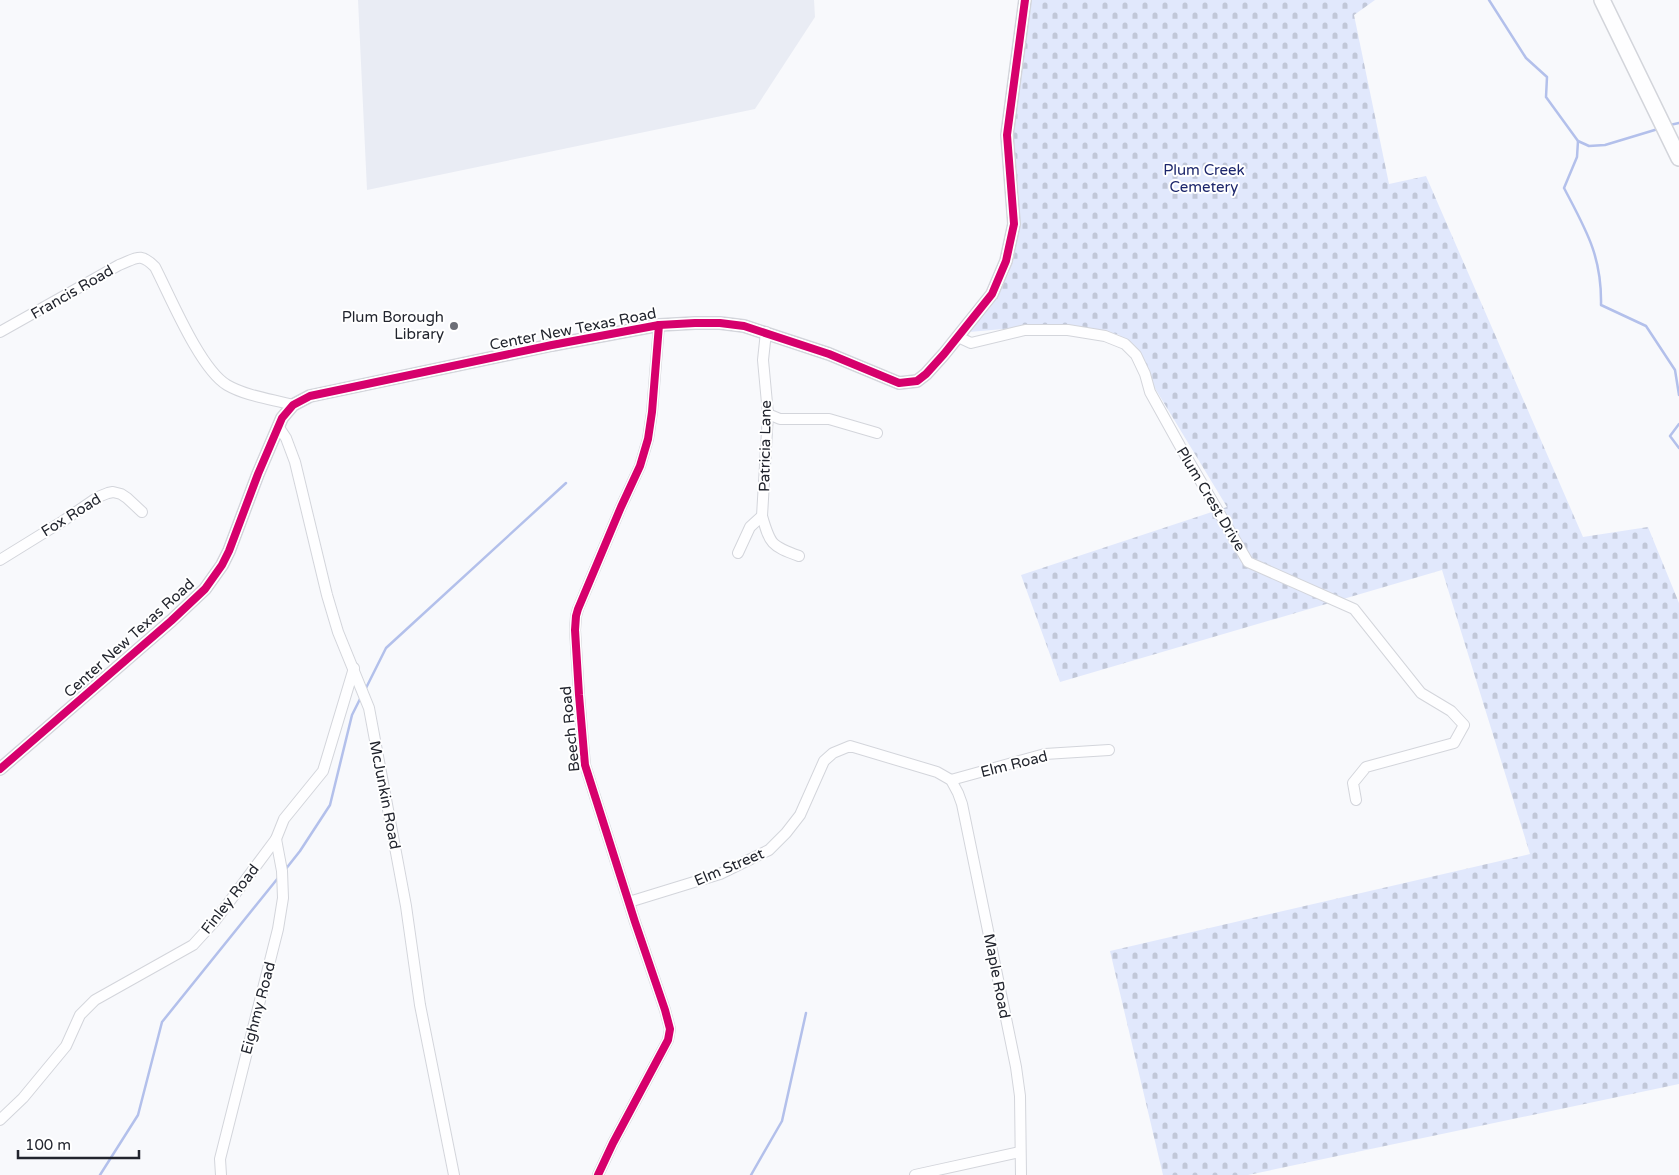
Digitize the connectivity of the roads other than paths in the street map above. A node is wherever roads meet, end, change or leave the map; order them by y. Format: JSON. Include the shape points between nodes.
{"nodes":[{"id":1,"x":1025,"y":0,"type":"edge"},
{"id":2,"x":1602,"y":0,"type":"edge"},
{"id":3,"x":1679,"y":158,"type":"edge"},
{"id":4,"x":659,"y":325,"type":"junction"},
{"id":5,"x":0,"y":332,"type":"edge"},
{"id":6,"x":766,"y":332,"type":"junction"},
{"id":7,"x":958,"y":338,"type":"junction"},
{"id":8,"x":293,"y":405,"type":"junction"},
{"id":9,"x":768,"y":414,"type":"junction"},
{"id":10,"x":278,"y":426,"type":"junction"},
{"id":11,"x":877,"y":433,"type":"dead end"},
{"id":12,"x":142,"y":512,"type":"dead end"},
{"id":13,"x":762,"y":516,"type":"junction"},
{"id":14,"x":738,"y":553,"type":"dead end"},
{"id":15,"x":799,"y":556,"type":"dead end"},
{"id":16,"x":0,"y":560,"type":"edge"},
{"id":17,"x":354,"y":668,"type":"junction"},
{"id":18,"x":1109,"y":750,"type":"dead end"},
{"id":19,"x":0,"y":770,"type":"edge"},
{"id":20,"x":951,"y":780,"type":"junction"},
{"id":21,"x":1356,"y":800,"type":"dead end"},
{"id":22,"x":276,"y":839,"type":"junction"},
{"id":23,"x":629,"y":902,"type":"junction"},
{"id":24,"x":0,"y":1120,"type":"edge"},
{"id":25,"x":1020,"y":1152,"type":"junction"},
{"id":26,"x":221,"y":1175,"type":"edge"},
{"id":27,"x":454,"y":1175,"type":"edge"},
{"id":28,"x":598,"y":1175,"type":"edge"},
{"id":29,"x":915,"y":1175,"type":"edge"},
{"id":30,"x":1021,"y":1175,"type":"edge"}],
"edges":[{"from":1,"to":7,"type":"street","name":"Center New Texas Road","via":[[1007,135],[1014,224],[1006,261],[992,294]]},
{"from":2,"to":3,"type":"main road"},
{"from":4,"to":6,"type":"street","name":"Center New Texas Road","via":[[720,323]]},
{"from":4,"to":8,"type":"street","name":"Center New Texas Road","via":[[352,386],[310,396]]},
{"from":4,"to":23,"type":"street","name":"Beech Road","via":[[652,412],[643,457],[576,616],[578,695],[585,765]]},
{"from":5,"to":8,"type":"street","name":"Francis Road","via":[[119,265],[139,257],[146,258],[155,267],[211,371],[225,384],[238,390]]},
{"from":6,"to":7,"type":"street","name":"Center New Texas Road","via":[[830,354],[899,384],[917,381],[926,374]]},
{"from":6,"to":9,"type":"street","name":"Patricia Lane","via":[[763,360]]},
{"from":7,"to":21,"type":"street","name":"Plum Crest Drive","via":[[971,343],[1025,330],[1068,330],[1105,336],[1125,344],[1136,355],[1150,392],[1248,562],[1354,609],[1421,693],[1451,711],[1464,725],[1454,743],[1366,767],[1353,783]]},
{"from":8,"to":10,"type":"street","name":"Center New Texas Road"},
{"from":9,"to":11,"type":"street","via":[[780,419],[830,418]]},
{"from":9,"to":13,"type":"street","name":"Patricia Lane"},
{"from":10,"to":17,"type":"street","name":"McJunkin Road","via":[[295,462],[327,594],[338,632]]},
{"from":10,"to":19,"type":"street","name":"Center New Texas Road","via":[[229,550],[205,589]]},
{"from":12,"to":16,"type":"street","name":"Fox Road","via":[[121,494],[108,493]]},
{"from":13,"to":14,"type":"street","via":[[750,527]]},
{"from":13,"to":15,"type":"street","via":[[772,542],[780,549]]},
{"from":17,"to":22,"type":"street","name":"Finley Road","via":[[323,771],[284,819]]},
{"from":17,"to":27,"type":"street","name":"McJunkin Road","via":[[369,708],[406,906],[420,1005]]},
{"from":18,"to":20,"type":"street","name":"Elm Road","via":[[1045,754]]},
{"from":20,"to":23,"type":"street","name":"Elm Street","via":[[937,772],[850,746],[824,761],[800,815],[768,850],[720,874]]},
{"from":20,"to":25,"type":"street","name":"Maple Road","via":[[962,804],[1016,1067],[1020,1096]]},
{"from":22,"to":24,"type":"street","name":"Finley Road","via":[[215,921],[193,945],[95,1000],[80,1015],[66,1046],[23,1098]]},
{"from":22,"to":26,"type":"street","name":"Eighmy Road","via":[[283,898],[278,929],[220,1159]]},
{"from":23,"to":28,"type":"street","name":"Beech Road","via":[[670,1029],[668,1040]]},
{"from":25,"to":29,"type":"street"},
{"from":25,"to":30,"type":"street","name":"Maple Road"}]}
